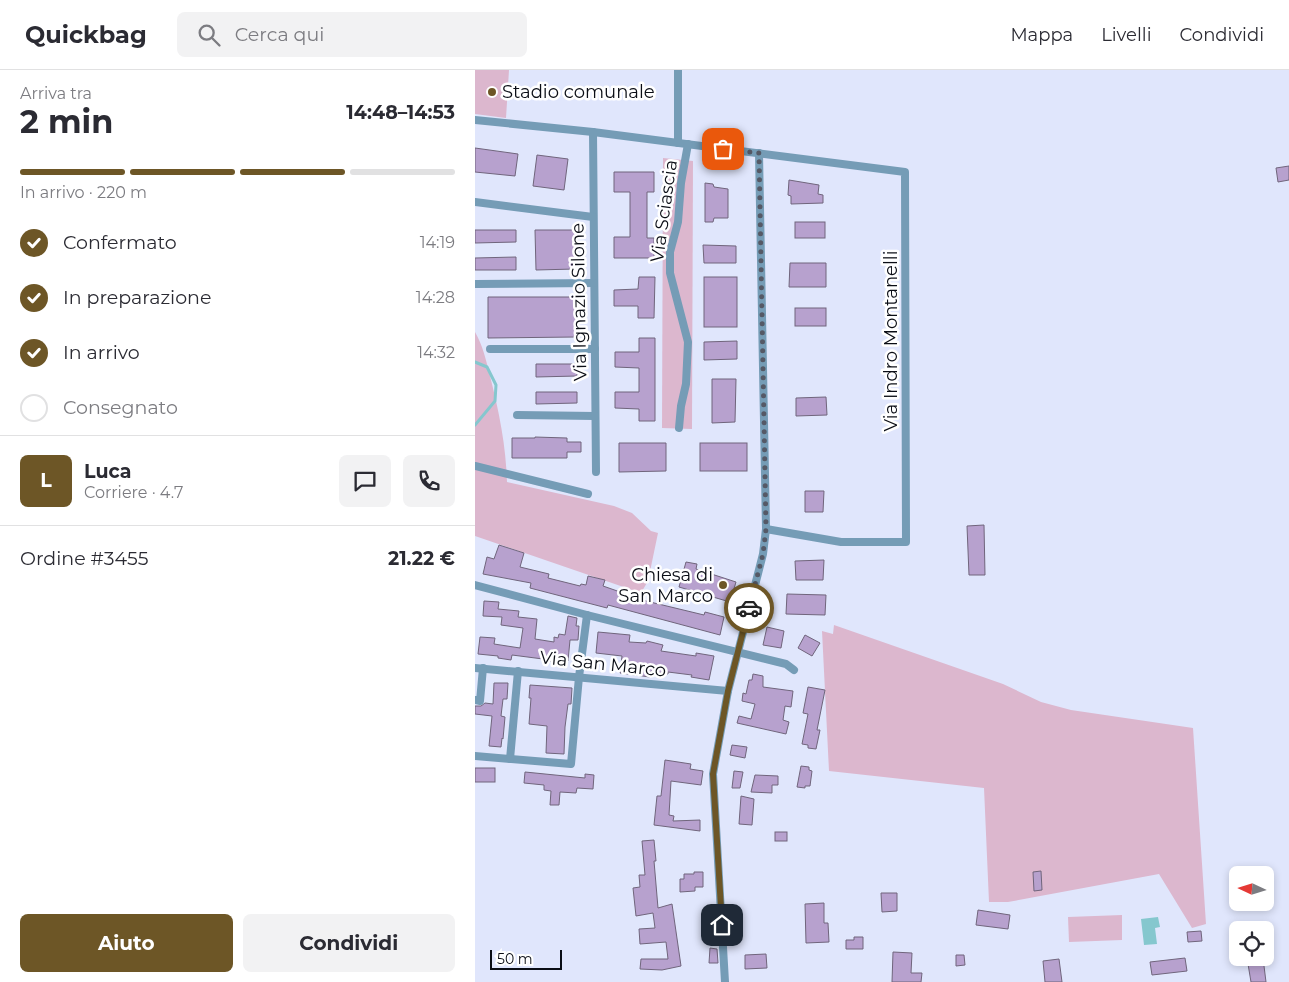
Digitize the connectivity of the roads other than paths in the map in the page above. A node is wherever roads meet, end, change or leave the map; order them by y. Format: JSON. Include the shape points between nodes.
{"nodes":[{"id":1,"x":678,"y":70,"type":"edge"},
{"id":2,"x":475,"y":120,"type":"edge"},
{"id":3,"x":593,"y":132,"type":"junction"},
{"id":4,"x":678,"y":143,"type":"junction"},
{"id":5,"x":688,"y":144,"type":"junction"},
{"id":6,"x":759,"y":153,"type":"junction"},
{"id":7,"x":475,"y":202,"type":"edge"},
{"id":8,"x":593,"y":217,"type":"junction"},
{"id":9,"x":594,"y":283,"type":"junction"},
{"id":10,"x":475,"y":284,"type":"edge"},
{"id":11,"x":490,"y":349,"type":"dead end"},
{"id":12,"x":595,"y":349,"type":"junction"},
{"id":13,"x":517,"y":415,"type":"dead end"},
{"id":14,"x":595,"y":416,"type":"junction"},
{"id":15,"x":679,"y":428,"type":"dead end"},
{"id":16,"x":475,"y":466,"type":"edge"},
{"id":17,"x":596,"y":472,"type":"dead end"},
{"id":18,"x":588,"y":494,"type":"dead end"},
{"id":19,"x":766,"y":529,"type":"junction"},
{"id":20,"x":475,"y":585,"type":"edge"},
{"id":21,"x":587,"y":615,"type":"junction"},
{"id":22,"x":738,"y":652,"type":"junction"},
{"id":23,"x":479,"y":668,"type":"edge"},
{"id":24,"x":794,"y":670,"type":"dead end"},
{"id":25,"x":518,"y":671,"type":"junction"},
{"id":26,"x":579,"y":677,"type":"junction"},
{"id":27,"x":728,"y":691,"type":"junction"},
{"id":28,"x":477,"y":700,"type":"edge"},
{"id":29,"x":475,"y":756,"type":"edge"},
{"id":30,"x":510,"y":759,"type":"junction"},
{"id":31,"x":725,"y":982,"type":"edge"}],
"edges":[{"from":1,"to":4,"type":"street"},
{"from":2,"to":3,"type":"street"},
{"from":3,"to":4,"type":"street"},
{"from":3,"to":8,"type":"street","name":"Via Ignazio Silone"},
{"from":4,"to":5,"type":"street"},
{"from":5,"to":6,"type":"street"},
{"from":5,"to":15,"type":"street","name":"Via Sciascia","via":[[678,222],[670,252],[671,273],[688,342]]},
{"from":6,"to":19,"type":"street"},
{"from":6,"to":19,"type":"street","name":"Via Indro Montanelli","via":[[905,172],[906,542],[841,542]]},
{"from":7,"to":8,"type":"street"},
{"from":8,"to":9,"type":"street","name":"Via Ignazio Silone"},
{"from":9,"to":10,"type":"street"},
{"from":9,"to":12,"type":"street","name":"Via Ignazio Silone"},
{"from":11,"to":12,"type":"street"},
{"from":12,"to":14,"type":"street","name":"Via Ignazio Silone"},
{"from":13,"to":14,"type":"street"},
{"from":14,"to":17,"type":"street","name":"Via Ignazio Silone"},
{"from":16,"to":18,"type":"street"},
{"from":19,"to":22,"type":"street"},
{"from":20,"to":21,"type":"street"},
{"from":21,"to":22,"type":"street"},
{"from":21,"to":26,"type":"street"},
{"from":22,"to":24,"type":"street","via":[[787,664]]},
{"from":22,"to":27,"type":"street"},
{"from":23,"to":25,"type":"street","name":"Via San Marco"},
{"from":23,"to":28,"type":"street"},
{"from":25,"to":26,"type":"street","name":"Via San Marco"},
{"from":25,"to":30,"type":"street"},
{"from":26,"to":27,"type":"street","name":"Via San Marco"},
{"from":26,"to":30,"type":"street","via":[[571,764]]},
{"from":27,"to":31,"type":"street","via":[[713,774]]},
{"from":29,"to":30,"type":"street"}]}
